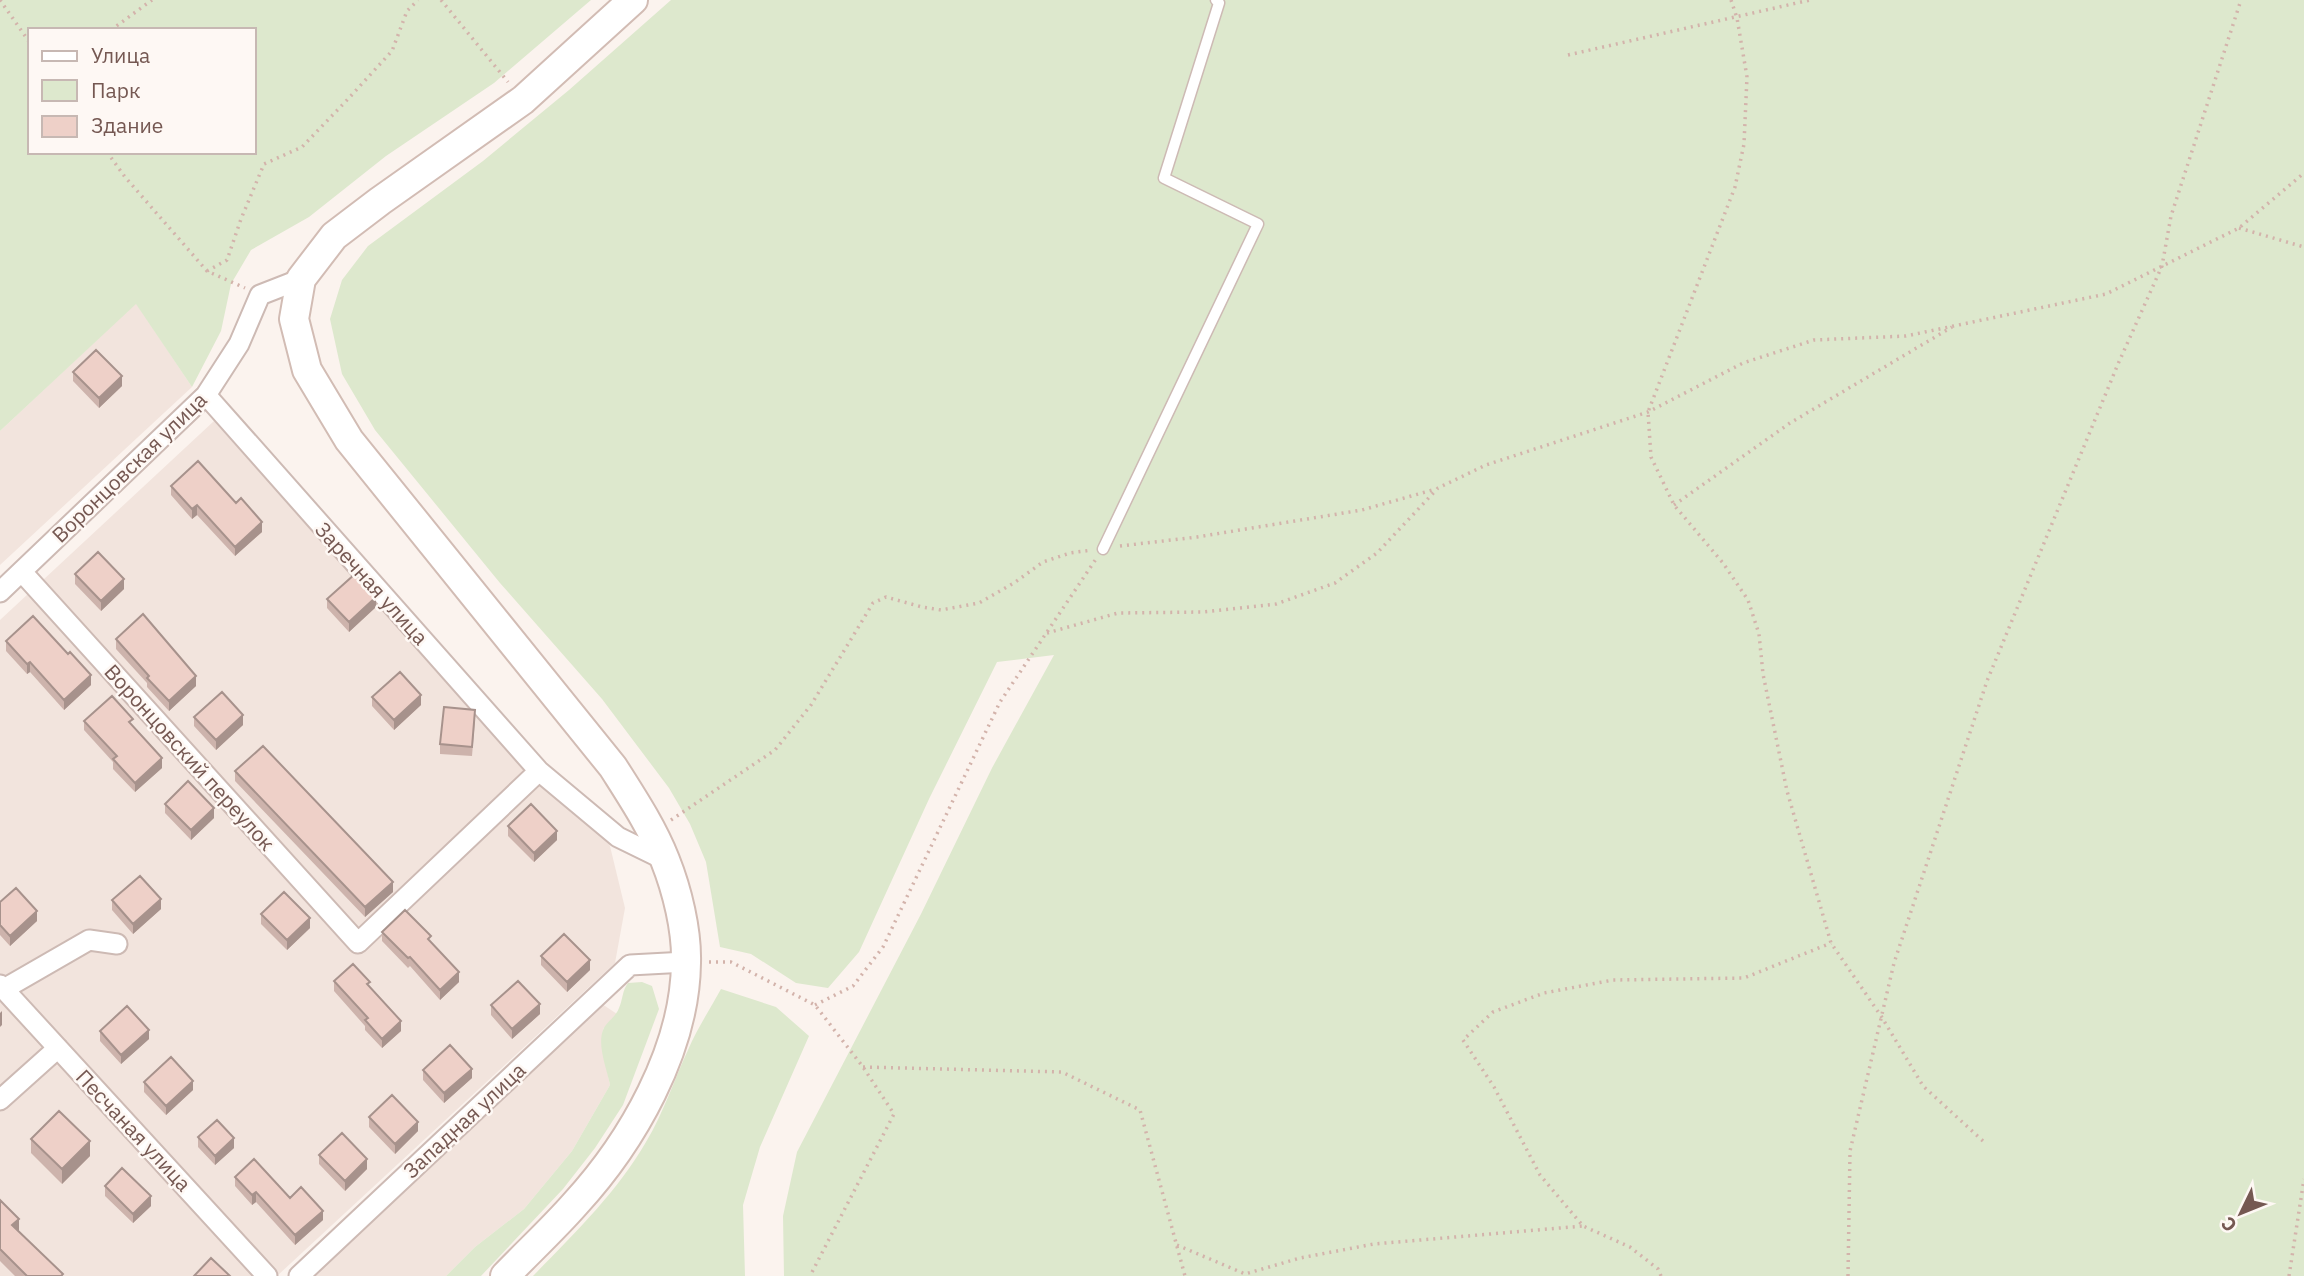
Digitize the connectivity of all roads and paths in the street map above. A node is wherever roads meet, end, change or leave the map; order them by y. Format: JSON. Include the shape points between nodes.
{"nodes":[{"id":1,"x":0,"y":0,"type":"edge"},
{"id":2,"x":152,"y":0,"type":"edge"},
{"id":3,"x":418,"y":0,"type":"edge"},
{"id":4,"x":441,"y":0,"type":"edge"},
{"id":5,"x":633,"y":0,"type":"edge"},
{"id":6,"x":1216,"y":0,"type":"edge"},
{"id":7,"x":1731,"y":0,"type":"edge"},
{"id":8,"x":1810,"y":0,"type":"edge"},
{"id":9,"x":2241,"y":0,"type":"edge"},
{"id":10,"x":1737,"y":18,"type":"junction"},
{"id":11,"x":114,"y":28,"type":"edge"},
{"id":12,"x":28,"y":40,"type":"edge"},
{"id":13,"x":1568,"y":55,"type":"dead end"},
{"id":14,"x":523,"y":100,"type":"junction"},
{"id":15,"x":108,"y":154,"type":"edge"},
{"id":16,"x":2304,"y":173,"type":"edge"},
{"id":17,"x":2239,"y":228,"type":"junction"},
{"id":18,"x":2304,"y":247,"type":"edge"},
{"id":19,"x":2162,"y":266,"type":"junction"},
{"id":20,"x":206,"y":271,"type":"junction"},
{"id":21,"x":302,"y":279,"type":"junction"},
{"id":22,"x":260,"y":295,"type":"junction"},
{"id":23,"x":1956,"y":325,"type":"junction"},
{"id":24,"x":206,"y":395,"type":"junction"},
{"id":25,"x":1648,"y":412,"type":"junction"},
{"id":26,"x":1438,"y":488,"type":"junction"},
{"id":27,"x":1674,"y":505,"type":"junction"},
{"id":28,"x":1103,"y":549,"type":"junction"},
{"id":29,"x":22,"y":572,"type":"junction"},
{"id":30,"x":0,"y":592,"type":"edge"},
{"id":31,"x":1047,"y":634,"type":"junction"},
{"id":32,"x":539,"y":771,"type":"junction"},
{"id":33,"x":652,"y":833,"type":"junction"},
{"id":34,"x":665,"y":860,"type":"junction"},
{"id":35,"x":1831,"y":943,"type":"junction"},
{"id":36,"x":117,"y":944,"type":"dead end"},
{"id":37,"x":686,"y":962,"type":"junction"},
{"id":38,"x":2,"y":987,"type":"edge"},
{"id":39,"x":815,"y":1005,"type":"junction"},
{"id":40,"x":1881,"y":1016,"type":"junction"},
{"id":41,"x":58,"y":1048,"type":"junction"},
{"id":42,"x":863,"y":1067,"type":"junction"},
{"id":43,"x":0,"y":1100,"type":"edge"},
{"id":44,"x":1983,"y":1141,"type":"dead end"},
{"id":45,"x":2304,"y":1179,"type":"edge"},
{"id":46,"x":1583,"y":1226,"type":"junction"},
{"id":47,"x":1177,"y":1245,"type":"junction"},
{"id":48,"x":267,"y":1276,"type":"edge"},
{"id":49,"x":299,"y":1276,"type":"edge"},
{"id":50,"x":505,"y":1276,"type":"edge"},
{"id":51,"x":810,"y":1276,"type":"edge"},
{"id":52,"x":1185,"y":1276,"type":"edge"},
{"id":53,"x":1661,"y":1276,"type":"edge"},
{"id":54,"x":1847,"y":1276,"type":"edge"},
{"id":55,"x":2290,"y":1276,"type":"edge"}],
"edges":[{"from":1,"to":12,"type":"path"},
{"from":2,"to":11,"type":"path"},
{"from":3,"to":20,"type":"path","via":[[407,11],[391,51],[348,99],[302,147],[264,164],[227,260]]},
{"from":4,"to":14,"type":"path"},
{"from":5,"to":14,"type":"main road"},
{"from":6,"to":28,"type":"lane","via":[[1219,3],[1164,178],[1258,224]]},
{"from":7,"to":10,"type":"path"},
{"from":8,"to":10,"type":"path"},
{"from":9,"to":19,"type":"path","via":[[2171,216]]},
{"from":10,"to":13,"type":"path"},
{"from":10,"to":25,"type":"path","via":[[1747,77],[1744,144],[1735,187]]},
{"from":14,"to":21,"type":"main road","via":[[334,236]]},
{"from":15,"to":20,"type":"path"},
{"from":16,"to":17,"type":"path"},
{"from":17,"to":18,"type":"path"},
{"from":17,"to":19,"type":"path"},
{"from":19,"to":23,"type":"path","via":[[2106,293]]},
{"from":19,"to":40,"type":"path","via":[[1987,681],[1894,962]]},
{"from":20,"to":22,"type":"path"},
{"from":21,"to":22,"type":"street"},
{"from":21,"to":33,"type":"main road","via":[[294,319],[307,370],[349,440],[613,767]]},
{"from":22,"to":24,"type":"street","name":"Воронцовская улица","via":[[239,344]]},
{"from":23,"to":25,"type":"path","via":[[1906,336],[1814,340],[1743,363]]},
{"from":23,"to":27,"type":"path","via":[[1790,423]]},
{"from":24,"to":29,"type":"street","name":"Воронцовская улица"},
{"from":24,"to":32,"type":"street","name":"Заречная улица"},
{"from":25,"to":26,"type":"path","via":[[1486,465]]},
{"from":25,"to":27,"type":"path","via":[[1651,457]]},
{"from":26,"to":28,"type":"path","via":[[1362,510]]},
{"from":26,"to":31,"type":"path","via":[[1377,554],[1335,583],[1276,604],[1203,612],[1118,613]]},
{"from":27,"to":35,"type":"path","via":[[1748,600],[1759,634],[1787,792]]},
{"from":28,"to":31,"type":"path"},
{"from":28,"to":33,"type":"path","via":[[1043,562],[979,603],[941,610],[886,597],[873,603],[811,705],[775,750]]},
{"from":29,"to":30,"type":"street","name":"Воронцовская улица"},
{"from":29,"to":32,"type":"street","name":"Воронцовский переулок","via":[[358,943]]},
{"from":31,"to":39,"type":"path","via":[[1000,702],[883,947],[853,986]]},
{"from":32,"to":34,"type":"street","name":"Заречная улица","via":[[618,837]]},
{"from":33,"to":34,"type":"main road"},
{"from":34,"to":37,"type":"main road"},
{"from":35,"to":40,"type":"path"},
{"from":35,"to":46,"type":"path","via":[[1744,978],[1613,980],[1544,993],[1493,1012],[1463,1040],[1494,1087],[1540,1175]]},
{"from":36,"to":38,"type":"street","via":[[89,940]]},
{"from":37,"to":39,"type":"path","via":[[731,962]]},
{"from":37,"to":49,"type":"street","name":"Западная улица","via":[[630,965]]},
{"from":37,"to":50,"type":"main road","via":[[673,1037],[637,1121],[576,1203]]},
{"from":38,"to":41,"type":"street","name":"Песчаная улица"},
{"from":39,"to":42,"type":"path"},
{"from":40,"to":44,"type":"path","via":[[1923,1086]]},
{"from":40,"to":54,"type":"path","via":[[1850,1151]]},
{"from":41,"to":43,"type":"street"},
{"from":41,"to":48,"type":"street","name":"Песчаная улица"},
{"from":42,"to":47,"type":"path","via":[[1062,1072],[1140,1110]]},
{"from":42,"to":51,"type":"path","via":[[894,1114]]},
{"from":45,"to":55,"type":"path"},
{"from":46,"to":47,"type":"path","via":[[1374,1244],[1245,1274]]},
{"from":46,"to":53,"type":"path","via":[[1630,1247]]},
{"from":47,"to":52,"type":"path"}]}
